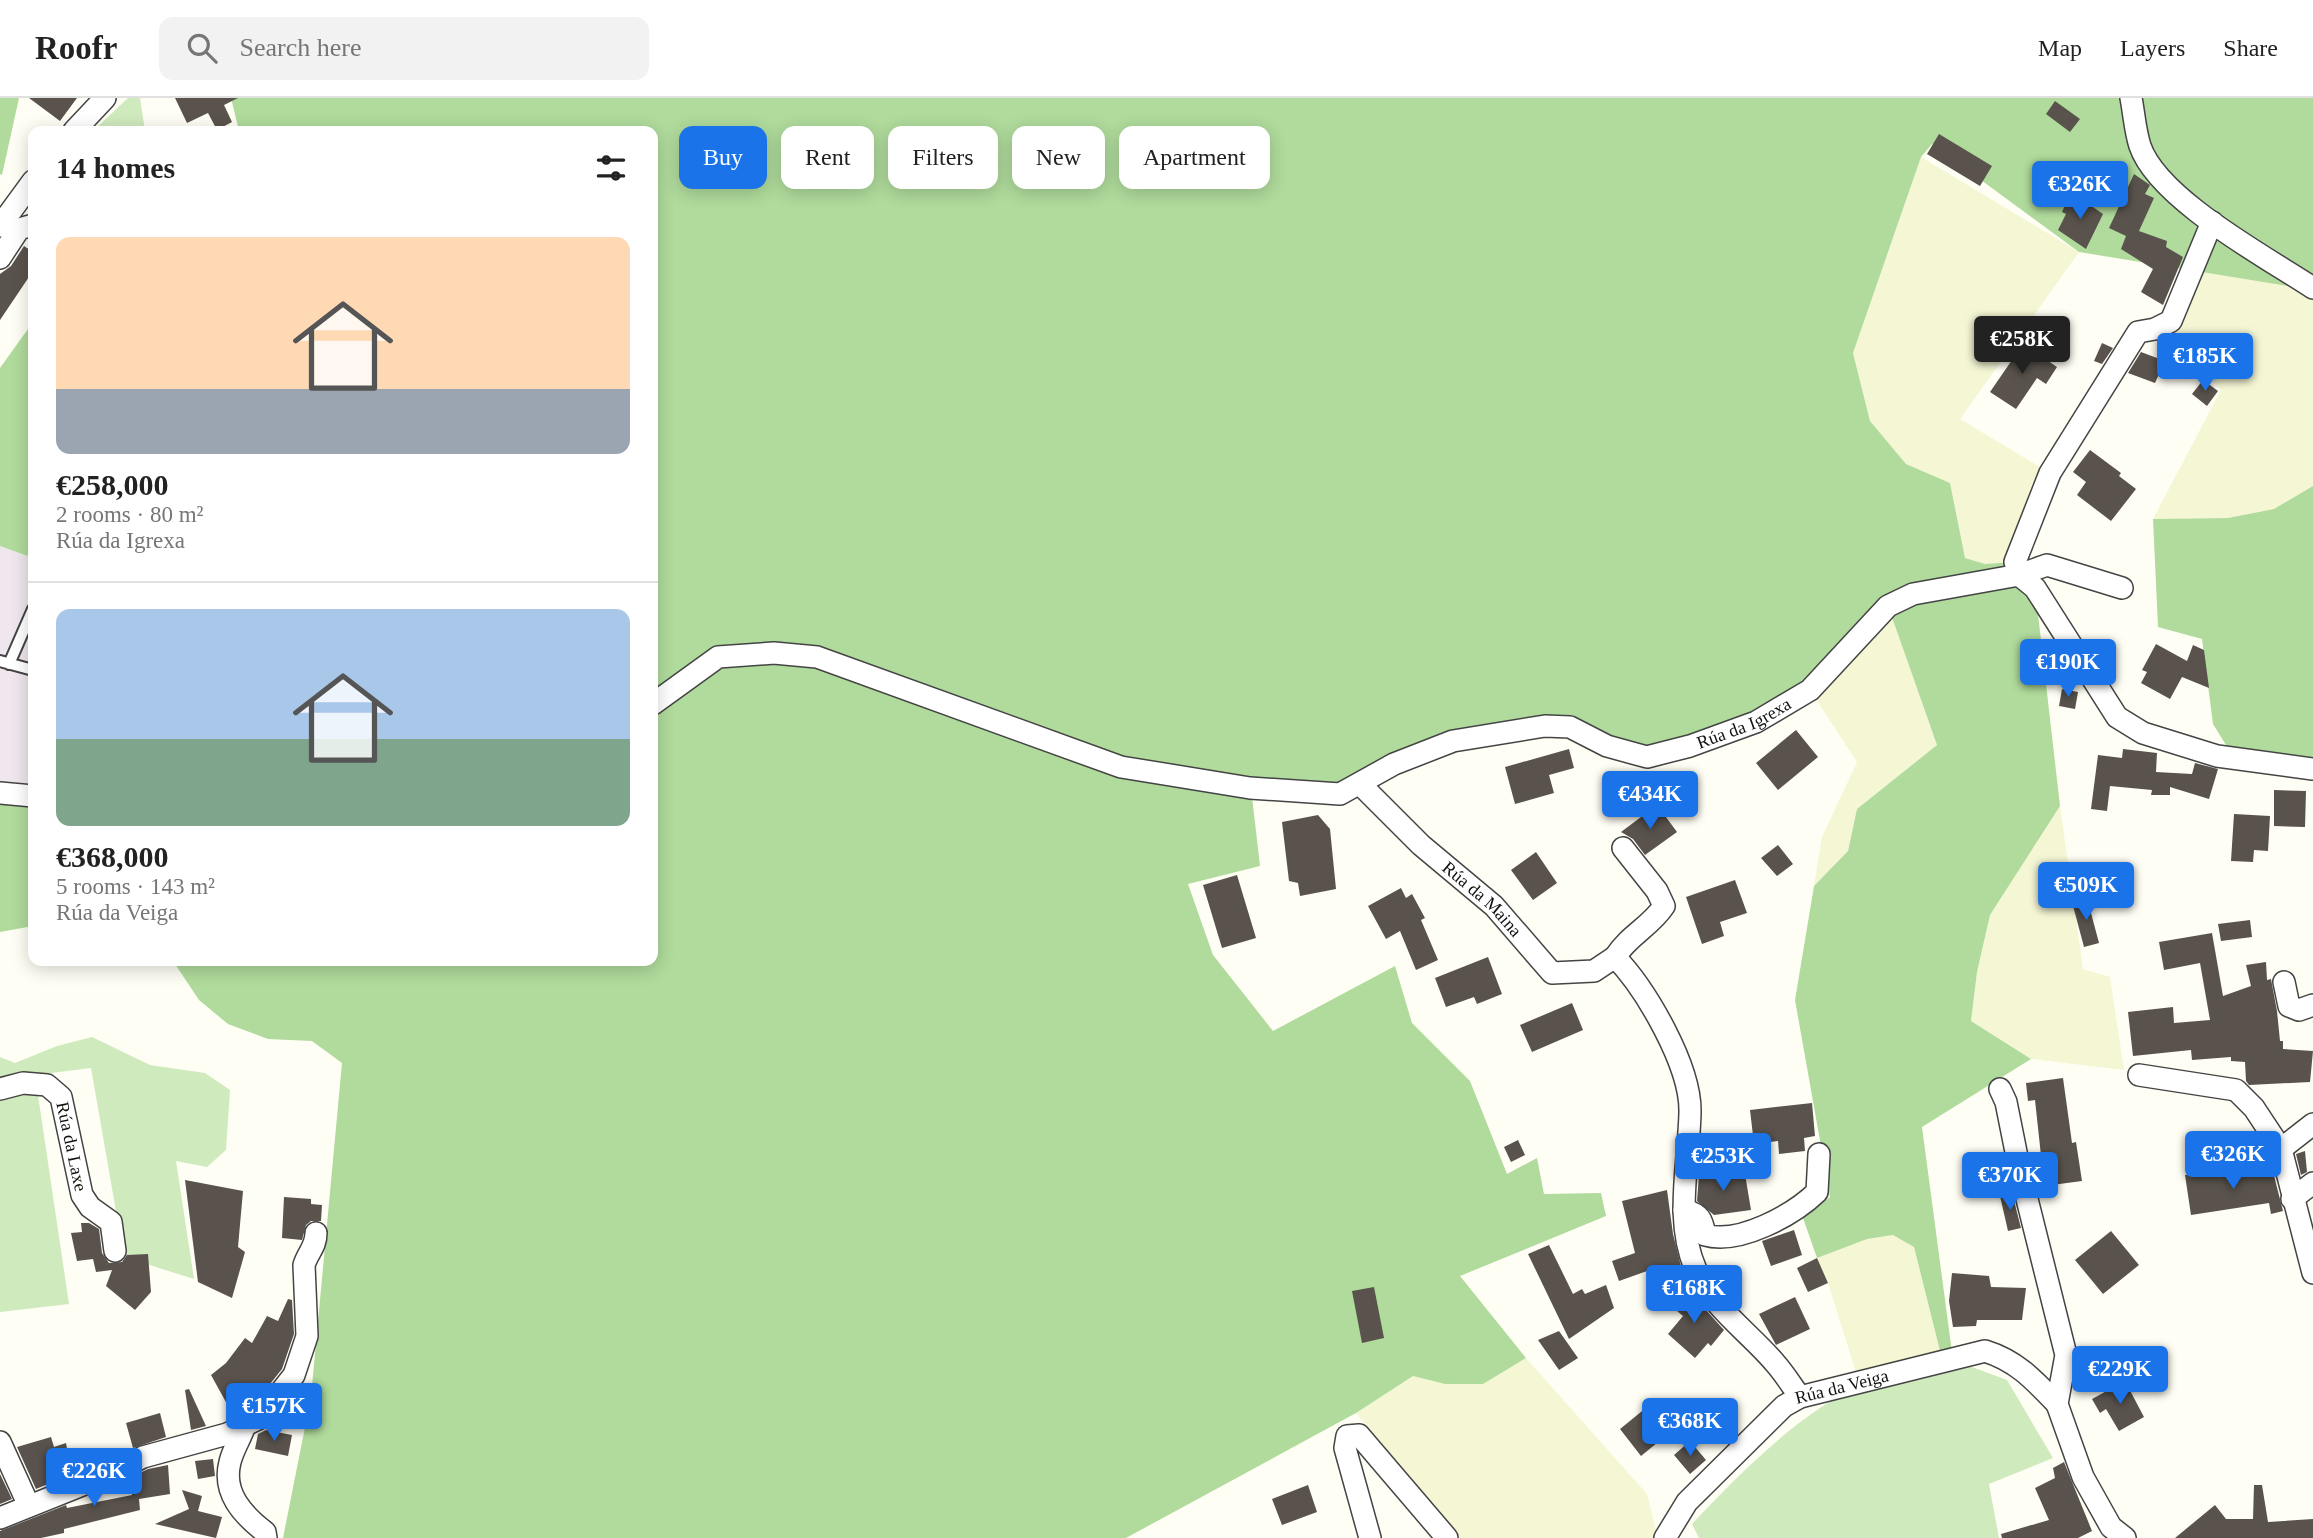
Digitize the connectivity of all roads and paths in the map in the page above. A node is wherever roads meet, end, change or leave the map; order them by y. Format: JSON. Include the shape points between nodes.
{"nodes":[{"id":1,"x":2131,"y":98,"type":"edge"},
{"id":2,"x":103,"y":99,"type":"edge"},
{"id":3,"x":79,"y":126,"type":"edge"},
{"id":4,"x":28,"y":188,"type":"edge"},
{"id":5,"x":2212,"y":222,"type":"junction"},
{"id":6,"x":0,"y":226,"type":"edge"},
{"id":7,"x":28,"y":226,"type":"edge"},
{"id":8,"x":0,"y":258,"type":"edge"},
{"id":9,"x":2313,"y":288,"type":"edge"},
{"id":10,"x":2019,"y":575,"type":"junction"},
{"id":11,"x":2122,"y":588,"type":"dead end"},
{"id":12,"x":28,"y":618,"type":"edge"},
{"id":13,"x":5,"y":662,"type":"edge"},
{"id":14,"x":28,"y":669,"type":"edge"},
{"id":15,"x":658,"y":700,"type":"edge"},
{"id":16,"x":2313,"y":769,"type":"edge"},
{"id":17,"x":1360,"y":784,"type":"junction"},
{"id":18,"x":0,"y":793,"type":"edge"},
{"id":19,"x":28,"y":796,"type":"edge"},
{"id":20,"x":1623,"y":848,"type":"dead end"},
{"id":21,"x":1615,"y":957,"type":"junction"},
{"id":22,"x":2284,"y":982,"type":"dead end"},
{"id":23,"x":2313,"y":1005,"type":"edge"},
{"id":24,"x":2138,"y":1075,"type":"dead end"},
{"id":25,"x":0,"y":1089,"type":"edge"},
{"id":26,"x":2000,"y":1089,"type":"dead end"},
{"id":27,"x":2313,"y":1124,"type":"edge"},
{"id":28,"x":2281,"y":1149,"type":"junction"},
{"id":29,"x":1819,"y":1154,"type":"dead end"},
{"id":30,"x":2313,"y":1183,"type":"edge"},
{"id":31,"x":2292,"y":1199,"type":"junction"},
{"id":32,"x":1684,"y":1210,"type":"junction"},
{"id":33,"x":316,"y":1233,"type":"dead end"},
{"id":34,"x":115,"y":1251,"type":"dead end"},
{"id":35,"x":2313,"y":1273,"type":"edge"},
{"id":36,"x":1800,"y":1397,"type":"junction"},
{"id":37,"x":2057,"y":1404,"type":"junction"},
{"id":38,"x":245,"y":1425,"type":"junction"},
{"id":39,"x":0,"y":1442,"type":"edge"},
{"id":40,"x":29,"y":1506,"type":"junction"},
{"id":41,"x":0,"y":1518,"type":"edge"},
{"id":42,"x":266,"y":1538,"type":"edge"},
{"id":43,"x":1370,"y":1538,"type":"edge"},
{"id":44,"x":1447,"y":1538,"type":"edge"},
{"id":45,"x":1665,"y":1538,"type":"edge"},
{"id":46,"x":2125,"y":1538,"type":"edge"}],
"edges":[{"from":1,"to":5,"type":"street","via":[[2140,147],[2161,180]]},
{"from":2,"to":3,"type":"street"},
{"from":4,"to":6,"type":"street"},
{"from":5,"to":9,"type":"street"},
{"from":5,"to":10,"type":"street","via":[[2171,321],[2138,332],[2050,473],[2015,562]]},
{"from":7,"to":8,"type":"street","via":[[19,229]]},
{"from":10,"to":11,"type":"street","name":"Rúa da Igrexa","via":[[2047,565]]},
{"from":10,"to":16,"type":"street","via":[[2035,588],[2117,717],[2143,733],[2217,756]]},
{"from":10,"to":17,"type":"street","name":"Rúa da Igrexa","via":[[1913,594],[1888,606],[1810,690],[1756,722],[1690,746],[1647,757],[1607,746],[1570,727],[1545,726],[1453,741],[1394,764]]},
{"from":12,"to":13,"type":"lane"},
{"from":13,"to":14,"type":"lane"},
{"from":15,"to":17,"type":"street","name":"Rúa da Igrexa","via":[[718,657],[774,653],[817,657],[1121,767],[1311,794],[1340,794]]},
{"from":17,"to":21,"type":"street","name":"Rúa da Maina","via":[[1421,845],[1494,906],[1552,973],[1594,971]]},
{"from":18,"to":19,"type":"street"},
{"from":20,"to":21,"type":"street","name":"Rúa da Maina","via":[[1664,906]]},
{"from":21,"to":32,"type":"street","via":[[1632,975],[1682,1067],[1690,1109]]},
{"from":22,"to":23,"type":"street","via":[[2289,1006],[2299,1010]]},
{"from":24,"to":28,"type":"street","via":[[2236,1090]]},
{"from":25,"to":34,"type":"street","name":"Rúa da Laxe","via":[[23,1083],[47,1085],[61,1097],[82,1195],[111,1222]]},
{"from":26,"to":37,"type":"street","via":[[2067,1355]]},
{"from":27,"to":28,"type":"street"},
{"from":28,"to":31,"type":"street"},
{"from":29,"to":32,"type":"street","via":[[1817,1192],[1778,1220],[1716,1238],[1705,1235],[1696,1213]]},
{"from":30,"to":31,"type":"street"},
{"from":31,"to":35,"type":"street"},
{"from":32,"to":36,"type":"street","via":[[1686,1238],[1710,1296],[1776,1363]]},
{"from":33,"to":38,"type":"street","via":[[304,1265],[307,1336],[293,1375],[260,1418]]},
{"from":36,"to":37,"type":"street","name":"Rúa da Veiga","via":[[1985,1351],[2008,1358]]},
{"from":36,"to":45,"type":"street","name":"Rúa da Veiga","via":[[1784,1406],[1687,1502]]},
{"from":37,"to":46,"type":"street","via":[[2083,1477],[2111,1527]]},
{"from":38,"to":40,"type":"street","via":[[143,1457]]},
{"from":38,"to":42,"type":"street","via":[[230,1462],[232,1497]]},
{"from":39,"to":40,"type":"street"},
{"from":40,"to":41,"type":"street"},
{"from":43,"to":44,"type":"street","via":[[1345,1448],[1347,1437],[1359,1435]]}]}
